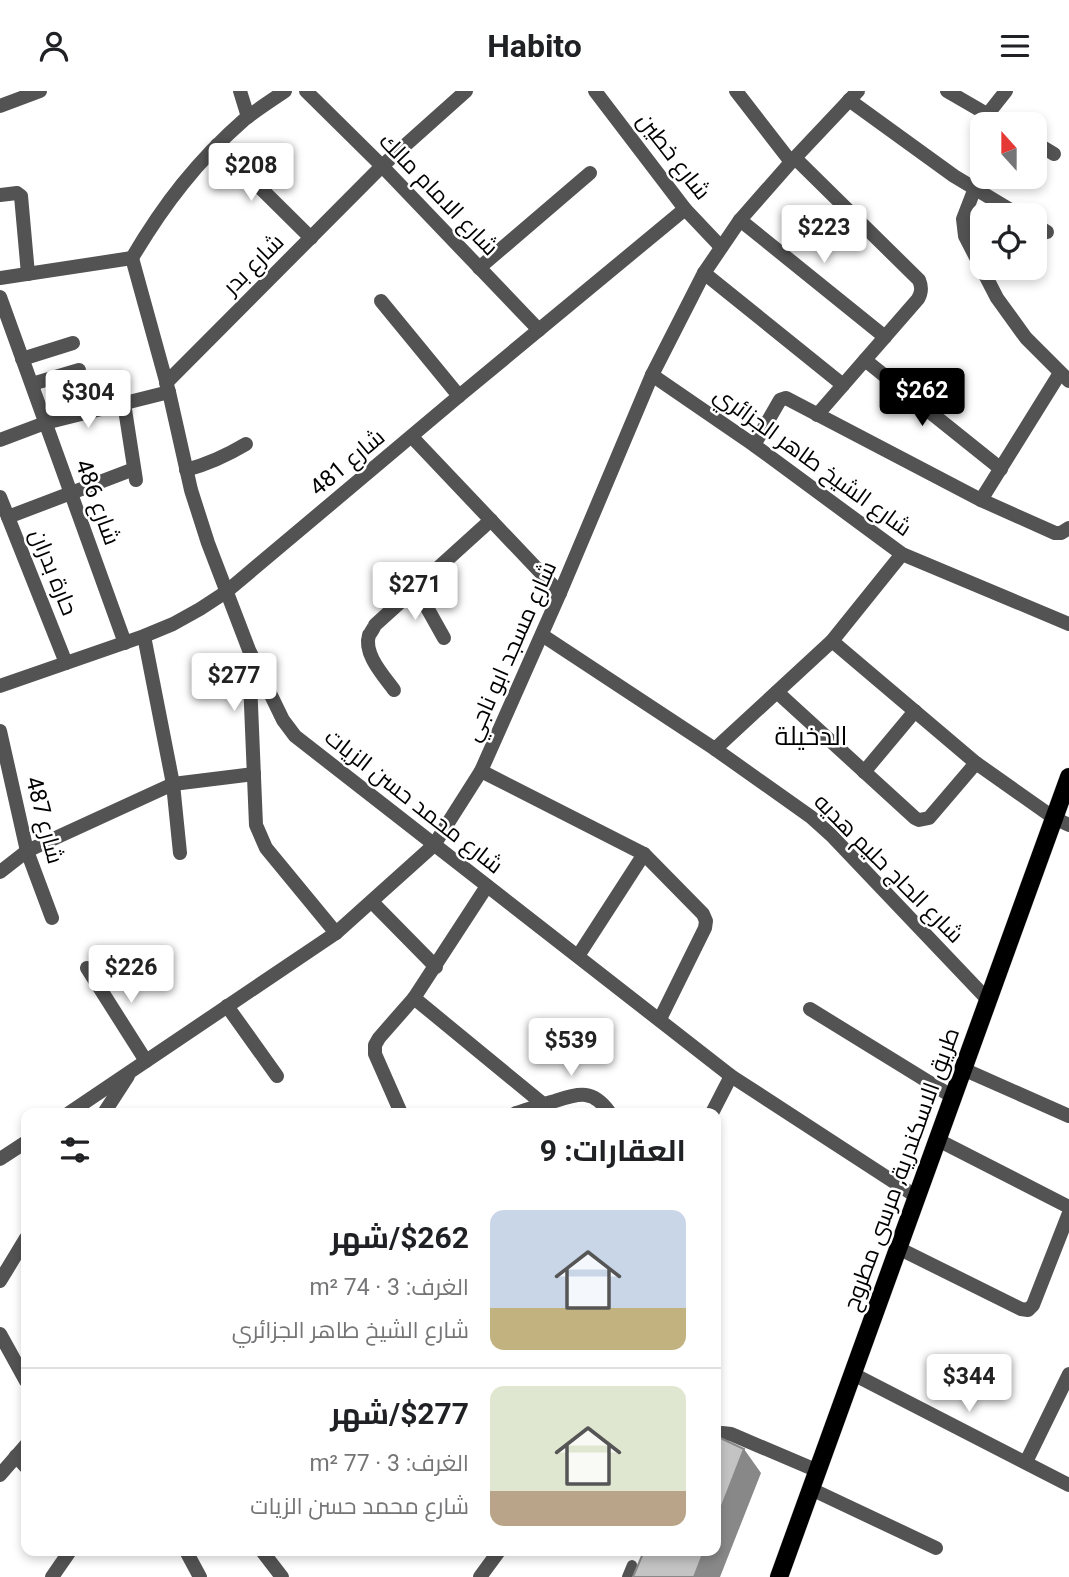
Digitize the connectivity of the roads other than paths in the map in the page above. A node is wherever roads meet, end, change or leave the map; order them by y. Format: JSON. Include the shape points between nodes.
{"nodes":[{"id":1,"x":40,"y":91,"type":"edge"},
{"id":2,"x":240,"y":91,"type":"edge"},
{"id":3,"x":285,"y":91,"type":"edge"},
{"id":4,"x":306,"y":91,"type":"edge"},
{"id":5,"x":466,"y":91,"type":"edge"},
{"id":6,"x":595,"y":91,"type":"edge"},
{"id":7,"x":736,"y":91,"type":"edge"},
{"id":8,"x":947,"y":91,"type":"edge"},
{"id":9,"x":1006,"y":91,"type":"edge"},
{"id":10,"x":854,"y":96,"type":"edge"},
{"id":11,"x":0,"y":106,"type":"edge"},
{"id":12,"x":983,"y":112,"type":"edge"},
{"id":13,"x":990,"y":112,"type":"edge"},
{"id":14,"x":248,"y":117,"type":"junction"},
{"id":15,"x":217,"y":145,"type":"junction"},
{"id":16,"x":1047,"y":150,"type":"edge"},
{"id":17,"x":1054,"y":154,"type":"dead end"},
{"id":18,"x":793,"y":160,"type":"junction"},
{"id":19,"x":382,"y":166,"type":"junction"},
{"id":20,"x":590,"y":173,"type":"dead end"},
{"id":21,"x":970,"y":185,"type":"edge"},
{"id":22,"x":975,"y":189,"type":"edge"},
{"id":23,"x":977,"y":189,"type":"edge"},
{"id":24,"x":0,"y":195,"type":"edge"},
{"id":25,"x":999,"y":203,"type":"edge"},
{"id":26,"x":685,"y":209,"type":"junction"},
{"id":27,"x":740,"y":220,"type":"junction"},
{"id":28,"x":311,"y":238,"type":"junction"},
{"id":29,"x":721,"y":247,"type":"junction"},
{"id":30,"x":132,"y":258,"type":"junction"},
{"id":31,"x":479,"y":268,"type":"junction"},
{"id":32,"x":704,"y":273,"type":"junction"},
{"id":33,"x":28,"y":274,"type":"junction"},
{"id":34,"x":0,"y":278,"type":"edge"},
{"id":35,"x":0,"y":297,"type":"edge"},
{"id":36,"x":381,"y":302,"type":"dead end"},
{"id":37,"x":539,"y":330,"type":"junction"},
{"id":38,"x":885,"y":337,"type":"junction"},
{"id":39,"x":73,"y":343,"type":"dead end"},
{"id":40,"x":22,"y":359,"type":"junction"},
{"id":41,"x":865,"y":360,"type":"junction"},
{"id":42,"x":79,"y":370,"type":"dead end"},
{"id":43,"x":652,"y":375,"type":"junction"},
{"id":44,"x":1065,"y":377,"type":"edge"},
{"id":45,"x":32,"y":384,"type":"junction"},
{"id":46,"x":844,"y":385,"type":"junction"},
{"id":47,"x":167,"y":388,"type":"junction"},
{"id":48,"x":459,"y":396,"type":"junction"},
{"id":49,"x":124,"y":403,"type":"junction"},
{"id":50,"x":817,"y":415,"type":"junction"},
{"id":51,"x":45,"y":423,"type":"junction"},
{"id":52,"x":412,"y":437,"type":"junction"},
{"id":53,"x":0,"y":440,"type":"edge"},
{"id":54,"x":246,"y":444,"type":"dead end"},
{"id":55,"x":754,"y":445,"type":"junction"},
{"id":56,"x":1001,"y":469,"type":"junction"},
{"id":57,"x":186,"y":470,"type":"junction"},
{"id":58,"x":71,"y":493,"type":"junction"},
{"id":59,"x":0,"y":497,"type":"edge"},
{"id":60,"x":981,"y":500,"type":"junction"},
{"id":61,"x":491,"y":520,"type":"junction"},
{"id":62,"x":10,"y":522,"type":"junction"},
{"id":63,"x":1069,"y":528,"type":"edge"},
{"id":64,"x":0,"y":539,"type":"edge"},
{"id":65,"x":902,"y":554,"type":"junction"},
{"id":66,"x":416,"y":588,"type":"junction"},
{"id":67,"x":226,"y":592,"type":"junction"},
{"id":68,"x":561,"y":593,"type":"junction"},
{"id":69,"x":1069,"y":624,"type":"edge"},
{"id":70,"x":542,"y":635,"type":"junction"},
{"id":71,"x":144,"y":636,"type":"junction"},
{"id":72,"x":444,"y":638,"type":"dead end"},
{"id":73,"x":832,"y":641,"type":"junction"},
{"id":74,"x":125,"y":643,"type":"junction"},
{"id":75,"x":249,"y":650,"type":"junction"},
{"id":76,"x":66,"y":663,"type":"junction"},
{"id":77,"x":0,"y":686,"type":"edge"},
{"id":78,"x":394,"y":690,"type":"dead end"},
{"id":79,"x":777,"y":692,"type":"junction"},
{"id":80,"x":915,"y":711,"type":"junction"},
{"id":81,"x":0,"y":731,"type":"edge"},
{"id":82,"x":2,"y":749,"type":"edge"},
{"id":83,"x":715,"y":749,"type":"junction"},
{"id":84,"x":976,"y":763,"type":"junction"},
{"id":85,"x":481,"y":771,"type":"junction"},
{"id":86,"x":864,"y":772,"type":"junction"},
{"id":87,"x":254,"y":774,"type":"junction"},
{"id":88,"x":1069,"y":777,"type":"edge"},
{"id":89,"x":173,"y":784,"type":"junction"},
{"id":90,"x":1062,"y":821,"type":"edge"},
{"id":91,"x":434,"y":845,"type":"junction"},
{"id":92,"x":27,"y":851,"type":"junction"},
{"id":93,"x":180,"y":853,"type":"dead end"},
{"id":94,"x":644,"y":854,"type":"junction"},
{"id":95,"x":0,"y":872,"type":"edge"},
{"id":96,"x":487,"y":886,"type":"junction"},
{"id":97,"x":372,"y":902,"type":"junction"},
{"id":98,"x":52,"y":918,"type":"dead end"},
{"id":99,"x":336,"y":933,"type":"junction"},
{"id":100,"x":578,"y":956,"type":"junction"},
{"id":101,"x":436,"y":967,"type":"junction"},
{"id":102,"x":87,"y":968,"type":"dead end"},
{"id":103,"x":414,"y":998,"type":"junction"},
{"id":104,"x":988,"y":1000,"type":"junction"},
{"id":105,"x":227,"y":1006,"type":"junction"},
{"id":106,"x":810,"y":1009,"type":"dead end"},
{"id":107,"x":660,"y":1019,"type":"junction"},
{"id":108,"x":146,"y":1061,"type":"junction"},
{"id":109,"x":963,"y":1069,"type":"junction"},
{"id":110,"x":130,"y":1072,"type":"junction"},
{"id":111,"x":277,"y":1076,"type":"dead end"},
{"id":112,"x":731,"y":1076,"type":"junction"},
{"id":113,"x":953,"y":1097,"type":"junction"},
{"id":114,"x":543,"y":1104,"type":"junction"},
{"id":115,"x":76,"y":1108,"type":"edge"},
{"id":116,"x":107,"y":1108,"type":"edge"},
{"id":117,"x":399,"y":1108,"type":"edge"},
{"id":118,"x":531,"y":1108,"type":"edge"},
{"id":119,"x":606,"y":1108,"type":"edge"},
{"id":120,"x":715,"y":1108,"type":"edge"},
{"id":121,"x":1069,"y":1117,"type":"edge"},
{"id":122,"x":938,"y":1140,"type":"junction"},
{"id":123,"x":21,"y":1145,"type":"edge"},
{"id":124,"x":0,"y":1159,"type":"edge"},
{"id":125,"x":917,"y":1197,"type":"junction"},
{"id":126,"x":1069,"y":1207,"type":"edge"},
{"id":127,"x":1069,"y":1213,"type":"edge"},
{"id":128,"x":21,"y":1246,"type":"edge"},
{"id":129,"x":898,"y":1248,"type":"junction"},
{"id":130,"x":0,"y":1281,"type":"edge"},
{"id":131,"x":0,"y":1334,"type":"edge"},
{"id":132,"x":21,"y":1372,"type":"edge"},
{"id":133,"x":853,"y":1374,"type":"junction"},
{"id":134,"x":1069,"y":1374,"type":"edge"},
{"id":135,"x":721,"y":1432,"type":"edge"},
{"id":136,"x":21,"y":1461,"type":"edge"},
{"id":137,"x":1026,"y":1462,"type":"junction"},
{"id":138,"x":818,"y":1471,"type":"junction"},
{"id":139,"x":0,"y":1475,"type":"edge"},
{"id":140,"x":1069,"y":1485,"type":"edge"},
{"id":141,"x":811,"y":1489,"type":"junction"},
{"id":142,"x":936,"y":1548,"type":"dead end"},
{"id":143,"x":67,"y":1556,"type":"edge"},
{"id":144,"x":189,"y":1556,"type":"edge"},
{"id":145,"x":265,"y":1556,"type":"edge"},
{"id":146,"x":495,"y":1556,"type":"edge"},
{"id":147,"x":632,"y":1565,"type":"dead end"},
{"id":148,"x":279,"y":1576,"type":"edge"},
{"id":149,"x":52,"y":1577,"type":"edge"},
{"id":150,"x":200,"y":1577,"type":"edge"},
{"id":151,"x":480,"y":1577,"type":"edge"},
{"id":152,"x":626,"y":1577,"type":"edge"},
{"id":153,"x":779,"y":1577,"type":"edge"}],
"edges":[{"from":1,"to":11,"type":"street"},
{"from":2,"to":14,"type":"street"},
{"from":3,"to":14,"type":"street"},
{"from":4,"to":19,"type":"street","name":"شارع الامام مالك"},
{"from":5,"to":19,"type":"street","name":"شارع بدر"},
{"from":6,"to":26,"type":"street","name":"شارع خطين"},
{"from":7,"to":18,"type":"street"},
{"from":8,"to":12,"type":"street"},
{"from":9,"to":13,"type":"street"},
{"from":10,"to":18,"type":"street","name":"شارع مسجد ابو ناجي"},
{"from":10,"to":21,"type":"street"},
{"from":14,"to":15,"type":"street"},
{"from":15,"to":28,"type":"street"},
{"from":15,"to":30,"type":"street","via":[[185,179]]},
{"from":16,"to":17,"type":"street"},
{"from":18,"to":27,"type":"street","name":"شارع مسجد ابو ناجي"},
{"from":18,"to":38,"type":"street","via":[[919,280],[918,299]]},
{"from":19,"to":28,"type":"street","name":"شارع بدر"},
{"from":19,"to":31,"type":"street","name":"شارع الامام مالك"},
{"from":20,"to":31,"type":"street"},
{"from":22,"to":44,"type":"street","via":[[964,219],[965,236],[997,298],[1026,338]]},
{"from":23,"to":25,"type":"street"},
{"from":24,"to":33,"type":"street","via":[[17,193],[21,197]]},
{"from":26,"to":29,"type":"street","name":"شارع خطين"},
{"from":26,"to":37,"type":"street","name":"شارع 481"},
{"from":27,"to":29,"type":"street","name":"شارع مسجد ابو ناجي"},
{"from":27,"to":38,"type":"street"},
{"from":28,"to":47,"type":"street","name":"شارع بدر"},
{"from":29,"to":32,"type":"street","name":"شارع مسجد ابو ناجي"},
{"from":30,"to":33,"type":"street"},
{"from":30,"to":47,"type":"street","name":"شارع محمد حسن الزيات"},
{"from":31,"to":37,"type":"street","name":"شارع الامام مالك"},
{"from":32,"to":43,"type":"street","name":"شارع مسجد ابو ناجي"},
{"from":32,"to":46,"type":"street"},
{"from":33,"to":34,"type":"street"},
{"from":35,"to":40,"type":"street","name":"شارع 486"},
{"from":36,"to":48,"type":"street"},
{"from":37,"to":48,"type":"street","name":"شارع 481"},
{"from":38,"to":41,"type":"street"},
{"from":39,"to":40,"type":"street"},
{"from":40,"to":45,"type":"street","name":"شارع 486"},
{"from":41,"to":46,"type":"street"},
{"from":41,"to":56,"type":"street"},
{"from":42,"to":45,"type":"street"},
{"from":43,"to":55,"type":"street","name":"شارع الشيخ طاهر الجزائري"},
{"from":43,"to":68,"type":"street","name":"شارع مسجد ابو ناجي"},
{"from":44,"to":56,"type":"street"},
{"from":45,"to":51,"type":"street","name":"شارع 486"},
{"from":46,"to":50,"type":"street"},
{"from":47,"to":49,"type":"street"},
{"from":47,"to":57,"type":"street","name":"شارع محمد حسن الزيات"},
{"from":48,"to":52,"type":"street","name":"شارع 481"},
{"from":49,"to":51,"type":"street"},
{"from":49,"to":58,"type":"street","via":[[135,475]]},
{"from":50,"to":55,"type":"street","via":[[783,398]]},
{"from":50,"to":60,"type":"street"},
{"from":51,"to":53,"type":"street"},
{"from":51,"to":58,"type":"street","name":"شارع 486"},
{"from":52,"to":61,"type":"street"},
{"from":52,"to":67,"type":"street","name":"شارع 481"},
{"from":54,"to":57,"type":"street"},
{"from":55,"to":65,"type":"street","name":"شارع الشيخ طاهر الجزائري"},
{"from":56,"to":60,"type":"street"},
{"from":57,"to":67,"type":"street","name":"شارع محمد حسن الزيات"},
{"from":58,"to":62,"type":"street"},
{"from":58,"to":74,"type":"street","name":"شارع 486"},
{"from":59,"to":62,"type":"street","name":"حارة بدران"},
{"from":60,"to":63,"type":"street","via":[[1055,533]]},
{"from":61,"to":66,"type":"street"},
{"from":61,"to":68,"type":"street"},
{"from":62,"to":64,"type":"street"},
{"from":62,"to":76,"type":"street","name":"حارة بدران"},
{"from":65,"to":69,"type":"street","name":"شارع الشيخ طاهر الجزائري"},
{"from":65,"to":73,"type":"street"},
{"from":66,"to":72,"type":"street"},
{"from":66,"to":78,"type":"street","via":[[369,635],[372,657]]},
{"from":67,"to":71,"type":"street","name":"شارع 481"},
{"from":67,"to":75,"type":"street","name":"شارع محمد حسن الزيات"},
{"from":68,"to":70,"type":"street","name":"شارع مسجد ابو ناجي"},
{"from":70,"to":83,"type":"street","name":"شارع الحاج حليم هديه"},
{"from":70,"to":85,"type":"street","name":"شارع مسجد ابو ناجي"},
{"from":71,"to":74,"type":"street","name":"شارع 481"},
{"from":71,"to":89,"type":"street"},
{"from":73,"to":79,"type":"street"},
{"from":73,"to":80,"type":"street"},
{"from":74,"to":76,"type":"street","name":"شارع 481"},
{"from":75,"to":87,"type":"street"},
{"from":75,"to":91,"type":"street","name":"شارع محمد حسن الزيات","via":[[295,736]]},
{"from":76,"to":77,"type":"street","name":"شارع 481"},
{"from":79,"to":83,"type":"street"},
{"from":79,"to":86,"type":"street"},
{"from":80,"to":84,"type":"street"},
{"from":80,"to":86,"type":"street"},
{"from":81,"to":82,"type":"street","name":"شارع 487"},
{"from":82,"to":92,"type":"street","name":"شارع 487"},
{"from":83,"to":104,"type":"street","name":"شارع الحاج حليم هديه","via":[[831,835]]},
{"from":84,"to":86,"type":"street","via":[[924,820],[915,818]]},
{"from":84,"to":90,"type":"street"},
{"from":85,"to":91,"type":"street","name":"شارع مسجد ابو ناجي"},
{"from":85,"to":94,"type":"street"},
{"from":87,"to":89,"type":"street"},
{"from":87,"to":99,"type":"street","via":[[260,837]]},
{"from":88,"to":90,"type":"main road","name":"طريق الاسكندرية, مرسى مطروح"},
{"from":89,"to":92,"type":"street"},
{"from":89,"to":93,"type":"street"},
{"from":90,"to":104,"type":"main road","name":"طريق الاسكندرية, مرسى مطروح"},
{"from":91,"to":96,"type":"street","name":"شارع محمد حسن الزيات"},
{"from":91,"to":97,"type":"street","name":"شارع مسجد ابو ناجي"},
{"from":92,"to":95,"type":"street"},
{"from":92,"to":98,"type":"street","name":"شارع 487"},
{"from":94,"to":100,"type":"street"},
{"from":94,"to":107,"type":"street","via":[[699,908],[706,921]]},
{"from":96,"to":100,"type":"street","name":"شارع محمد حسن الزيات"},
{"from":96,"to":101,"type":"street"},
{"from":97,"to":99,"type":"street","name":"شارع مسجد ابو ناجي"},
{"from":97,"to":101,"type":"street"},
{"from":99,"to":105,"type":"street","name":"شارع مسجد ابو ناجي"},
{"from":100,"to":107,"type":"street","name":"شارع محمد حسن الزيات"},
{"from":101,"to":103,"type":"street"},
{"from":102,"to":108,"type":"street"},
{"from":103,"to":114,"type":"street"},
{"from":103,"to":117,"type":"street","via":[[375,1045]]},
{"from":104,"to":109,"type":"main road","name":"طريق الاسكندرية, مرسى مطروح"},
{"from":105,"to":108,"type":"street","name":"شارع مسجد ابو ناجي"},
{"from":105,"to":111,"type":"street"},
{"from":106,"to":113,"type":"street"},
{"from":107,"to":112,"type":"street","name":"شارع محمد حسن الزيات"},
{"from":108,"to":110,"type":"street","name":"شارع مسجد ابو ناجي"},
{"from":109,"to":113,"type":"main road","name":"طريق الاسكندرية, مرسى مطروح"},
{"from":109,"to":121,"type":"street"},
{"from":110,"to":115,"type":"street","name":"شارع مسجد ابو ناجي"},
{"from":110,"to":116,"type":"street"},
{"from":112,"to":120,"type":"street"},
{"from":112,"to":125,"type":"street","name":"شارع محمد حسن الزيات"},
{"from":113,"to":122,"type":"main road","name":"طريق الاسكندرية, مرسى مطروح"},
{"from":114,"to":118,"type":"street"},
{"from":114,"to":119,"type":"street","via":[[579,1094],[592,1096]]},
{"from":122,"to":125,"type":"main road","name":"طريق الاسكندرية, مرسى مطروح"},
{"from":122,"to":126,"type":"street"},
{"from":123,"to":124,"type":"street"},
{"from":125,"to":129,"type":"main road","name":"طريق الاسكندرية, مرسى مطروح"},
{"from":127,"to":129,"type":"street","via":[[1028,1310]]},
{"from":128,"to":130,"type":"street"},
{"from":129,"to":133,"type":"main road","name":"طريق الاسكندرية, مرسى مطروح"},
{"from":131,"to":132,"type":"street"},
{"from":133,"to":137,"type":"street"},
{"from":133,"to":138,"type":"main road","name":"طريق الاسكندرية, مرسى مطروح"},
{"from":134,"to":137,"type":"street"},
{"from":135,"to":138,"type":"street"},
{"from":136,"to":139,"type":"street"},
{"from":137,"to":140,"type":"street"},
{"from":138,"to":141,"type":"main road","name":"طريق الاسكندرية, مرسى مطروح"},
{"from":141,"to":142,"type":"street"},
{"from":141,"to":153,"type":"main road","name":"طريق الاسكندرية, مرسى مطروح"},
{"from":143,"to":149,"type":"street"},
{"from":144,"to":150,"type":"street"},
{"from":145,"to":148,"type":"street"},
{"from":146,"to":151,"type":"street"},
{"from":147,"to":152,"type":"lane"}]}
